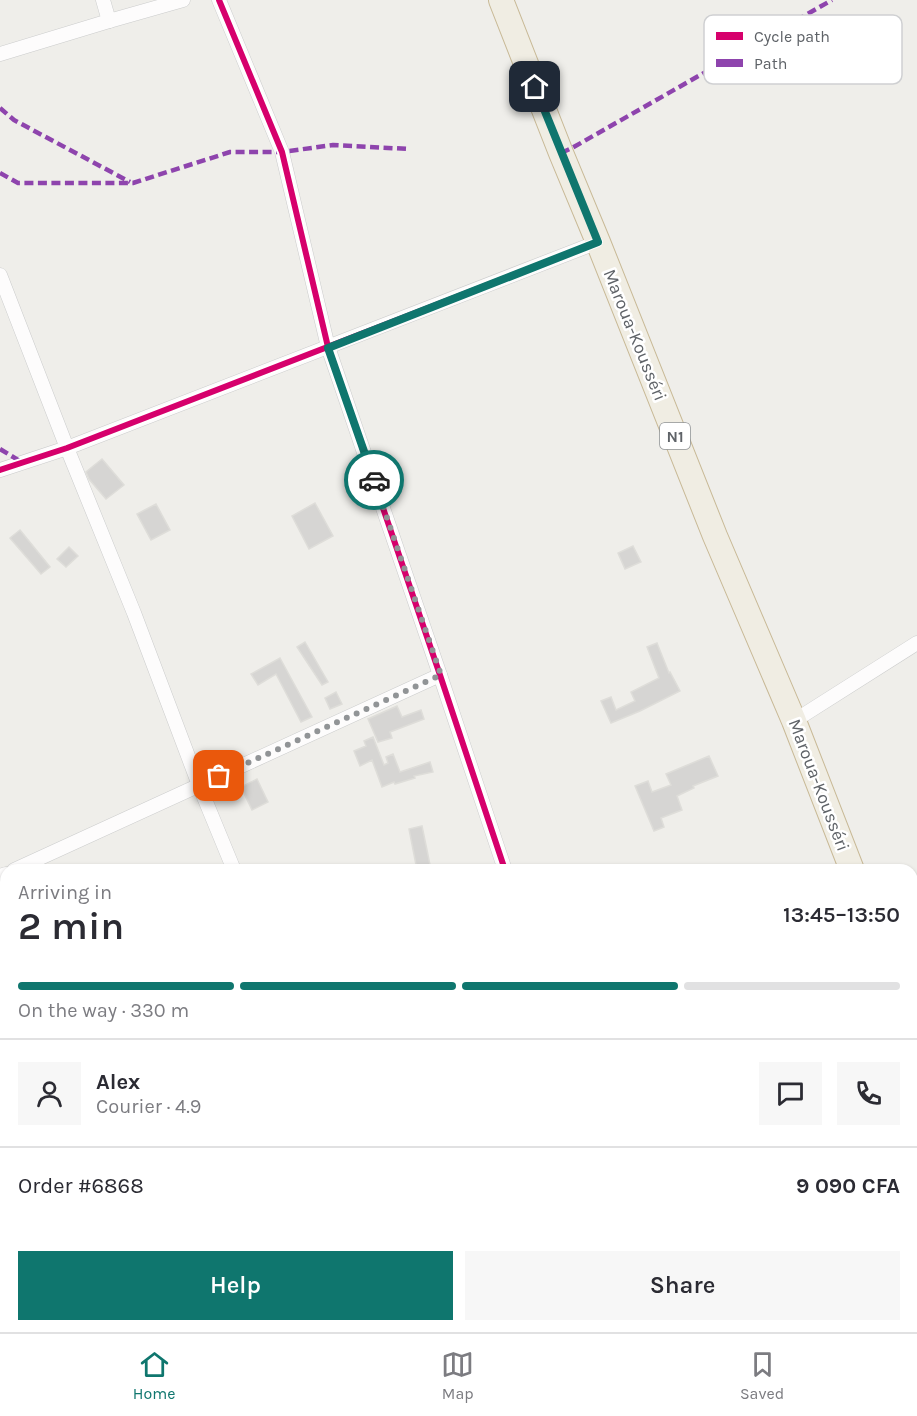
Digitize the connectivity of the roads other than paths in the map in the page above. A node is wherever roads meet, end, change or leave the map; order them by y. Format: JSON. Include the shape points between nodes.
{"nodes":[{"id":1,"x":103,"y":0,"type":"edge"},
{"id":2,"x":183,"y":0,"type":"edge"},
{"id":3,"x":219,"y":0,"type":"edge"},
{"id":4,"x":501,"y":0,"type":"edge"},
{"id":5,"x":110,"y":21,"type":"junction"},
{"id":6,"x":0,"y":54,"type":"edge"},
{"id":7,"x":598,"y":242,"type":"junction"},
{"id":8,"x":0,"y":275,"type":"edge"},
{"id":9,"x":328,"y":348,"type":"junction"},
{"id":10,"x":67,"y":448,"type":"junction"},
{"id":11,"x":0,"y":470,"type":"edge"},
{"id":12,"x":917,"y":643,"type":"edge"},
{"id":13,"x":441,"y":675,"type":"junction"},
{"id":14,"x":794,"y":721,"type":"junction"},
{"id":15,"x":199,"y":785,"type":"junction"},
{"id":16,"x":27,"y":864,"type":"edge"},
{"id":17,"x":232,"y":864,"type":"edge"},
{"id":18,"x":503,"y":864,"type":"edge"},
{"id":19,"x":850,"y":864,"type":"edge"}],
"edges":[{"from":1,"to":5,"type":"street"},
{"from":2,"to":5,"type":"street"},
{"from":3,"to":9,"type":"street","via":[[282,152]]},
{"from":4,"to":7,"type":"highway","name":"Maroua-Kousséri","number":"N1"},
{"from":5,"to":6,"type":"street"},
{"from":7,"to":9,"type":"street"},
{"from":7,"to":14,"type":"highway","name":"Maroua-Kousséri","number":"N1","via":[[715,536]]},
{"from":8,"to":10,"type":"street"},
{"from":9,"to":10,"type":"street"},
{"from":9,"to":13,"type":"street"},
{"from":10,"to":11,"type":"street"},
{"from":10,"to":15,"type":"street"},
{"from":12,"to":14,"type":"street"},
{"from":13,"to":15,"type":"street"},
{"from":13,"to":18,"type":"street"},
{"from":14,"to":19,"type":"highway","name":"Maroua-Kousséri","number":"N1"},
{"from":15,"to":16,"type":"street"},
{"from":15,"to":17,"type":"street"}]}
